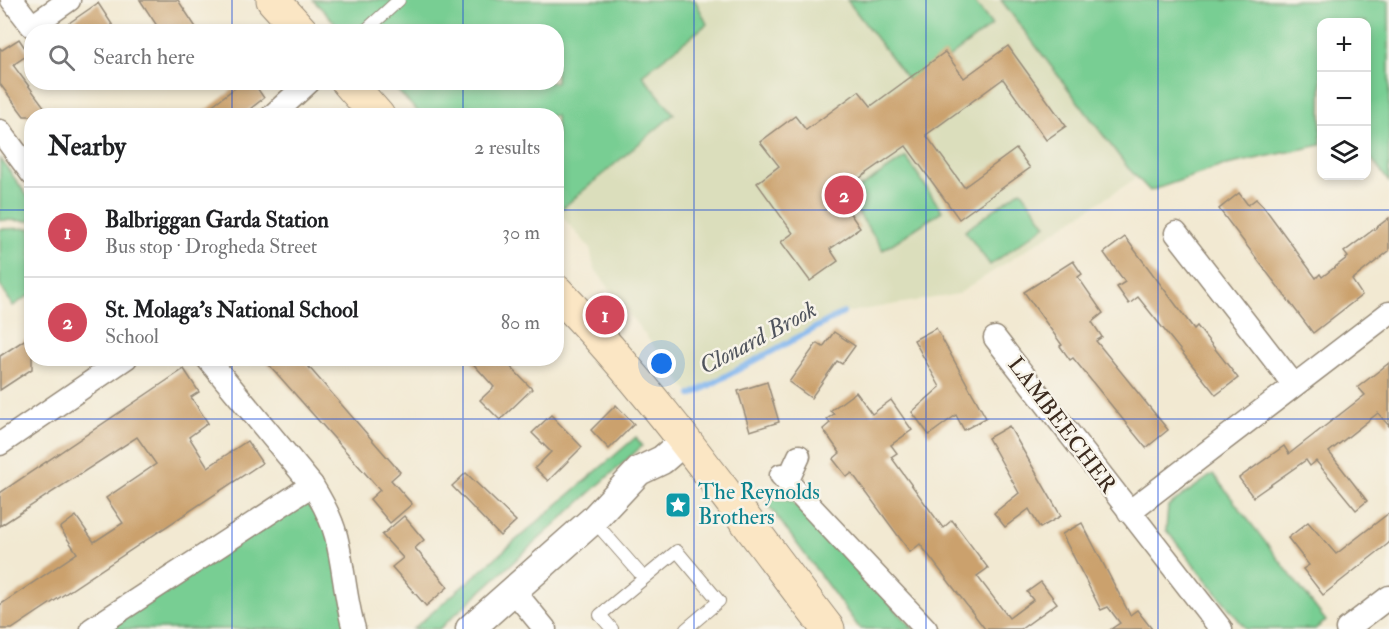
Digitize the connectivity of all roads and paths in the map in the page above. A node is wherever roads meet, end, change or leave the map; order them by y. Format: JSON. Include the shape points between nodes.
{"nodes":[{"id":1,"x":12,"y":0,"type":"edge"},
{"id":2,"x":69,"y":0,"type":"edge"},
{"id":3,"x":273,"y":0,"type":"edge"},
{"id":4,"x":399,"y":0,"type":"edge"},
{"id":5,"x":30,"y":24,"type":"edge"},
{"id":6,"x":35,"y":24,"type":"edge"},
{"id":7,"x":295,"y":24,"type":"edge"},
{"id":8,"x":373,"y":24,"type":"edge"},
{"id":9,"x":300,"y":90,"type":"edge"},
{"id":10,"x":355,"y":90,"type":"edge"},
{"id":11,"x":281,"y":108,"type":"edge"},
{"id":12,"x":371,"y":108,"type":"edge"},
{"id":13,"x":0,"y":131,"type":"edge"},
{"id":14,"x":24,"y":163,"type":"edge"},
{"id":15,"x":1176,"y":234,"type":"dead end"},
{"id":16,"x":564,"y":299,"type":"edge"},
{"id":17,"x":1389,"y":313,"type":"edge"},
{"id":18,"x":995,"y":338,"type":"dead end"},
{"id":19,"x":114,"y":366,"type":"edge"},
{"id":20,"x":214,"y":366,"type":"edge"},
{"id":21,"x":1294,"y":386,"type":"junction"},
{"id":22,"x":684,"y":441,"type":"junction"},
{"id":23,"x":0,"y":444,"type":"edge"},
{"id":24,"x":799,"y":456,"type":"dead end"},
{"id":25,"x":312,"y":485,"type":"junction"},
{"id":26,"x":1129,"y":512,"type":"junction"},
{"id":27,"x":593,"y":520,"type":"junction"},
{"id":28,"x":644,"y":578,"type":"junction"},
{"id":29,"x":513,"y":590,"type":"junction"},
{"id":30,"x":1389,"y":597,"type":"edge"},
{"id":31,"x":92,"y":629,"type":"edge"},
{"id":32,"x":354,"y":629,"type":"edge"},
{"id":33,"x":470,"y":629,"type":"edge"},
{"id":34,"x":545,"y":629,"type":"edge"},
{"id":35,"x":612,"y":629,"type":"edge"},
{"id":36,"x":686,"y":629,"type":"edge"},
{"id":37,"x":828,"y":629,"type":"edge"},
{"id":38,"x":926,"y":629,"type":"edge"},
{"id":39,"x":1221,"y":629,"type":"edge"},
{"id":40,"x":1347,"y":629,"type":"edge"}],
"edges":[{"from":1,"to":5,"type":"street"},
{"from":2,"to":6,"type":"street"},
{"from":3,"to":7,"type":"main road"},
{"from":4,"to":8,"type":"lane"},
{"from":9,"to":11,"type":"street"},
{"from":10,"to":12,"type":"main road"},
{"from":13,"to":14,"type":"street"},
{"from":15,"to":21,"type":"street"},
{"from":16,"to":22,"type":"main road","via":[[606,343]]},
{"from":17,"to":21,"type":"street","name":"LAMBEECHER"},
{"from":18,"to":26,"type":"street","name":"LAMBEECHER"},
{"from":19,"to":23,"type":"street"},
{"from":20,"to":25,"type":"street"},
{"from":21,"to":26,"type":"street","name":"LAMBEECHER"},
{"from":22,"to":27,"type":"street","via":[[662,460],[639,471]]},
{"from":22,"to":37,"type":"main road"},
{"from":24,"to":38,"type":"street","via":[[784,479]]},
{"from":25,"to":31,"type":"street"},
{"from":25,"to":32,"type":"street","via":[[336,535]]},
{"from":26,"to":39,"type":"street","name":"LAMBEECHER"},
{"from":27,"to":28,"type":"lane"},
{"from":27,"to":29,"type":"street"},
{"from":28,"to":35,"type":"lane","via":[[600,615]]},
{"from":28,"to":36,"type":"lane","via":[[677,551],[719,601]]},
{"from":29,"to":33,"type":"street"},
{"from":29,"to":34,"type":"street"},
{"from":30,"to":40,"type":"street"}]}
